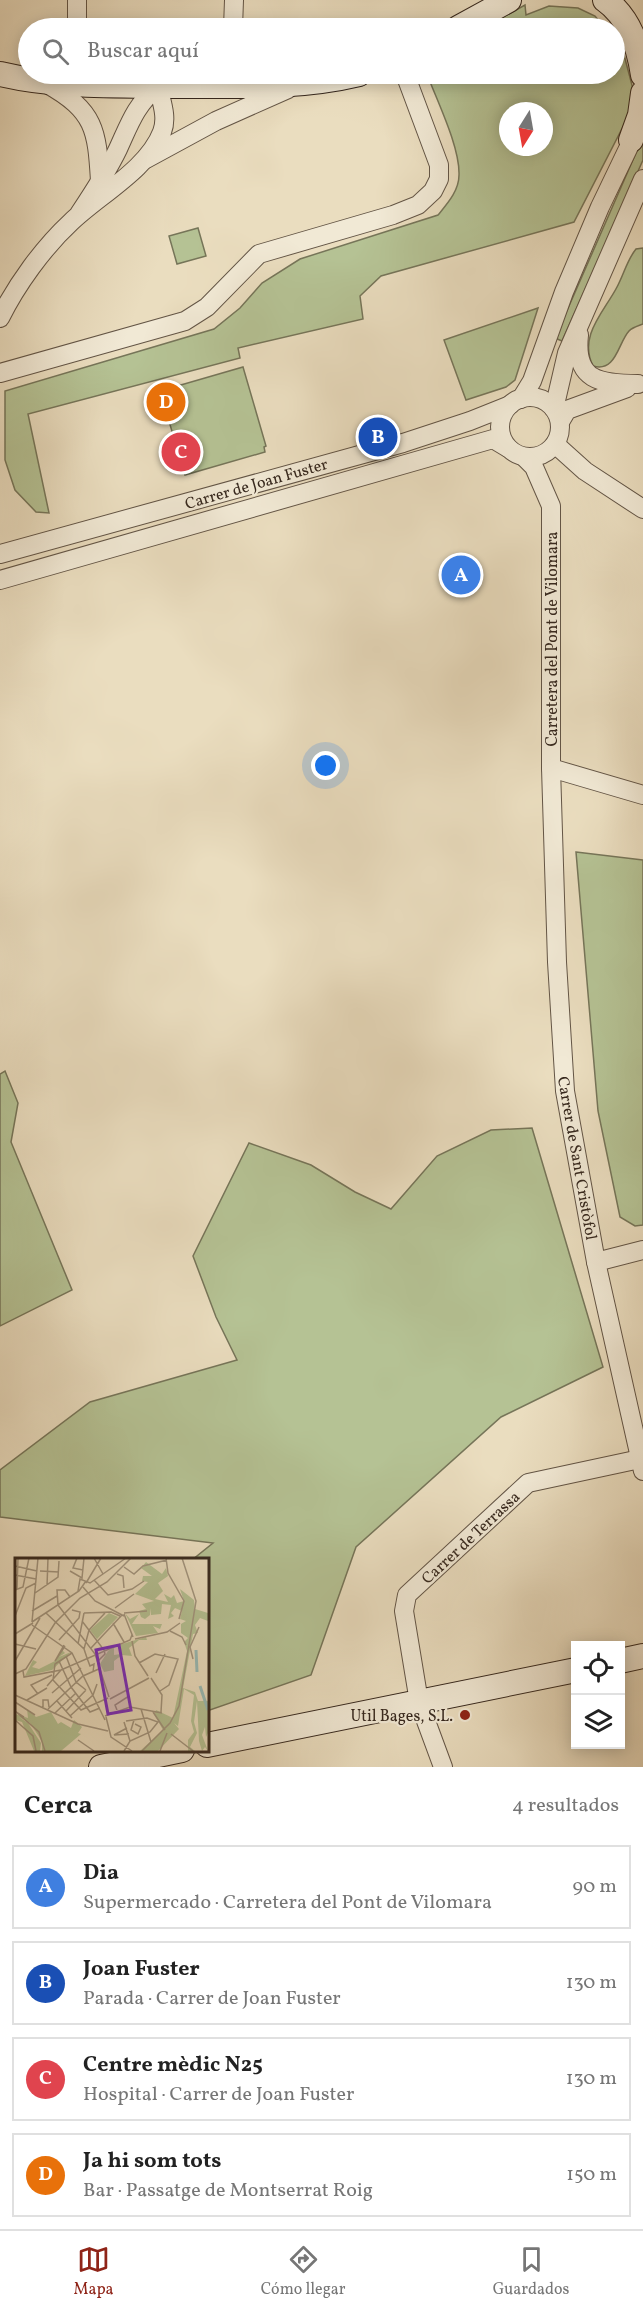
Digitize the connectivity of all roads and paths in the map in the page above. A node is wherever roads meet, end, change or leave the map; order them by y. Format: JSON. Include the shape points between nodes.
{"nodes":[{"id":1,"x":77,"y":0,"type":"edge"},
{"id":2,"x":234,"y":0,"type":"edge"},
{"id":3,"x":509,"y":0,"type":"edge"},
{"id":4,"x":606,"y":0,"type":"edge"},
{"id":5,"x":630,"y":3,"type":"edge"},
{"id":6,"x":77,"y":18,"type":"edge"},
{"id":7,"x":233,"y":18,"type":"edge"},
{"id":8,"x":476,"y":18,"type":"edge"},
{"id":9,"x":622,"y":18,"type":"edge"},
{"id":10,"x":625,"y":23,"type":"edge"},
{"id":11,"x":643,"y":30,"type":"edge"},
{"id":12,"x":0,"y":74,"type":"edge"},
{"id":13,"x":643,"y":75,"type":"edge"},
{"id":14,"x":18,"y":77,"type":"edge"},
{"id":15,"x":48,"y":84,"type":"edge"},
{"id":16,"x":173,"y":84,"type":"edge"},
{"id":17,"x":176,"y":84,"type":"edge"},
{"id":18,"x":284,"y":84,"type":"edge"},
{"id":19,"x":409,"y":84,"type":"edge"},
{"id":20,"x":643,"y":93,"type":"edge"},
{"id":21,"x":637,"y":131,"type":"edge"},
{"id":22,"x":142,"y":161,"type":"junction"},
{"id":23,"x":643,"y":179,"type":"edge"},
{"id":24,"x":100,"y":182,"type":"junction"},
{"id":25,"x":79,"y":214,"type":"junction"},
{"id":26,"x":0,"y":318,"type":"edge"},
{"id":27,"x":580,"y":324,"type":"junction"},
{"id":28,"x":0,"y":373,"type":"edge"},
{"id":29,"x":640,"y":384,"type":"edge"},
{"id":30,"x":516,"y":402,"type":"junction"},
{"id":31,"x":557,"y":416,"type":"junction"},
{"id":32,"x":555,"y":444,"type":"junction"},
{"id":33,"x":516,"y":453,"type":"junction"},
{"id":34,"x":643,"y":509,"type":"edge"},
{"id":35,"x":0,"y":554,"type":"edge"},
{"id":36,"x":0,"y":580,"type":"edge"},
{"id":37,"x":551,"y":768,"type":"junction"},
{"id":38,"x":643,"y":795,"type":"edge"},
{"id":39,"x":643,"y":1250,"type":"edge"},
{"id":40,"x":596,"y":1262,"type":"junction"},
{"id":41,"x":642,"y":1465,"type":"edge"},
{"id":42,"x":643,"y":1656,"type":"edge"},
{"id":43,"x":625,"y":1660,"type":"edge"},
{"id":44,"x":571,"y":1671,"type":"edge"},
{"id":45,"x":419,"y":1702,"type":"junction"},
{"id":46,"x":208,"y":1745,"type":"edge"},
{"id":47,"x":172,"y":1752,"type":"edge"},
{"id":48,"x":101,"y":1767,"type":"edge"},
{"id":49,"x":443,"y":1767,"type":"edge"}],
"edges":[{"from":1,"to":6,"type":"street"},
{"from":2,"to":7,"type":"street"},
{"from":3,"to":8,"type":"street"},
{"from":4,"to":9,"type":"street"},
{"from":5,"to":11,"type":"street"},
{"from":10,"to":13,"type":"street","via":[[637,47]]},
{"from":12,"to":14,"type":"street"},
{"from":15,"to":24,"type":"street","via":[[88,118],[98,144]]},
{"from":16,"to":24,"type":"street","via":[[140,103]]},
{"from":17,"to":22,"type":"street","via":[[162,133]]},
{"from":18,"to":22,"type":"street","via":[[269,96]]},
{"from":19,"to":28,"type":"street","via":[[439,165],[439,179],[433,191],[418,205],[393,216],[259,254],[207,307],[185,321]]},
{"from":20,"to":21,"type":"street"},
{"from":21,"to":30,"type":"street","via":[[564,292],[532,381]]},
{"from":22,"to":25,"type":"street"},
{"from":23,"to":27,"type":"street"},
{"from":24,"to":25,"type":"street"},
{"from":25,"to":26,"type":"street","via":[[10,297]]},
{"from":27,"to":29,"type":"street","via":[[579,362],[586,372],[609,384]]},
{"from":27,"to":31,"type":"street","via":[[567,353]]},
{"from":29,"to":31,"type":"street"},
{"from":30,"to":31,"type":"street","via":[[540,399]]},
{"from":30,"to":33,"type":"street","via":[[501,422],[503,441]]},
{"from":30,"to":35,"type":"street","name":"Carrer de Joan Fuster","via":[[403,443]]},
{"from":31,"to":32,"type":"street","via":[[560,430]]},
{"from":32,"to":33,"type":"street","via":[[544,455]]},
{"from":32,"to":34,"type":"street","via":[[585,471]]},
{"from":33,"to":36,"type":"street","name":"Carrer de Joan Fuster","via":[[493,438]]},
{"from":33,"to":37,"type":"street","name":"Carretera del Pont de Vilomara","via":[[534,466],[551,506]]},
{"from":37,"to":38,"type":"street","name":"Carretera del Pont de Vilomara"},
{"from":37,"to":40,"type":"street","name":"Carrer de Sant Cristòfol","via":[[565,1091]]},
{"from":39,"to":40,"type":"street"},
{"from":40,"to":41,"type":"street","name":"Carrer de Sant Cristòfol"},
{"from":41,"to":45,"type":"street","name":"Carrer de Terrassa","via":[[528,1483],[407,1595],[404,1611]]},
{"from":42,"to":43,"type":"street"},
{"from":44,"to":45,"type":"street"},
{"from":45,"to":46,"type":"street"},
{"from":45,"to":49,"type":"street"},
{"from":47,"to":48,"type":"street"}]}
